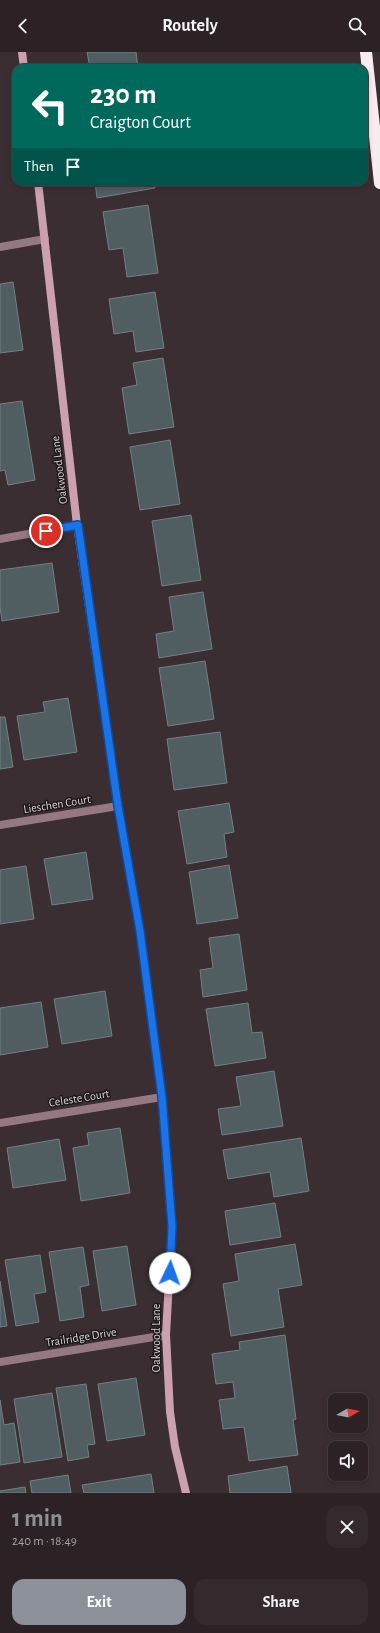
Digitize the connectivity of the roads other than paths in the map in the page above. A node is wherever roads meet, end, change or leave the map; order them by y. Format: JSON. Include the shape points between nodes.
{"nodes":[{"id":1,"x":22,"y":52,"type":"edge"},
{"id":2,"x":366,"y":52,"type":"edge"},
{"id":3,"x":24,"y":64,"type":"edge"},
{"id":4,"x":367,"y":64,"type":"edge"},
{"id":5,"x":368,"y":71,"type":"edge"},
{"id":6,"x":380,"y":183,"type":"edge"},
{"id":7,"x":38,"y":186,"type":"edge"},
{"id":8,"x":45,"y":239,"type":"junction"},
{"id":9,"x":0,"y":247,"type":"edge"},
{"id":10,"x":78,"y":525,"type":"junction"},
{"id":11,"x":0,"y":539,"type":"edge"},
{"id":12,"x":118,"y":806,"type":"junction"},
{"id":13,"x":0,"y":825,"type":"edge"},
{"id":14,"x":162,"y":1097,"type":"junction"},
{"id":15,"x":0,"y":1123,"type":"edge"},
{"id":16,"x":166,"y":1335,"type":"junction"},
{"id":17,"x":0,"y":1362,"type":"edge"},
{"id":18,"x":186,"y":1493,"type":"edge"}],
"edges":[{"from":1,"to":3,"type":"street"},
{"from":2,"to":4,"type":"highway"},
{"from":5,"to":6,"type":"highway"},
{"from":7,"to":8,"type":"street","name":"Oakwood Lane"},
{"from":8,"to":9,"type":"street"},
{"from":8,"to":10,"type":"street","name":"Oakwood Lane"},
{"from":10,"to":11,"type":"street"},
{"from":10,"to":12,"type":"street","name":"Oakwood Lane"},
{"from":12,"to":13,"type":"street","name":"Lieschen Court"},
{"from":12,"to":14,"type":"street","name":"Oakwood Lane","via":[[140,931]]},
{"from":14,"to":15,"type":"street","name":"Celeste Court"},
{"from":14,"to":16,"type":"street","name":"Oakwood Lane","via":[[172,1226]]},
{"from":16,"to":17,"type":"street","name":"Trailridge Drive"},
{"from":16,"to":18,"type":"street","name":"Oakwood Lane","via":[[170,1412]]}]}
